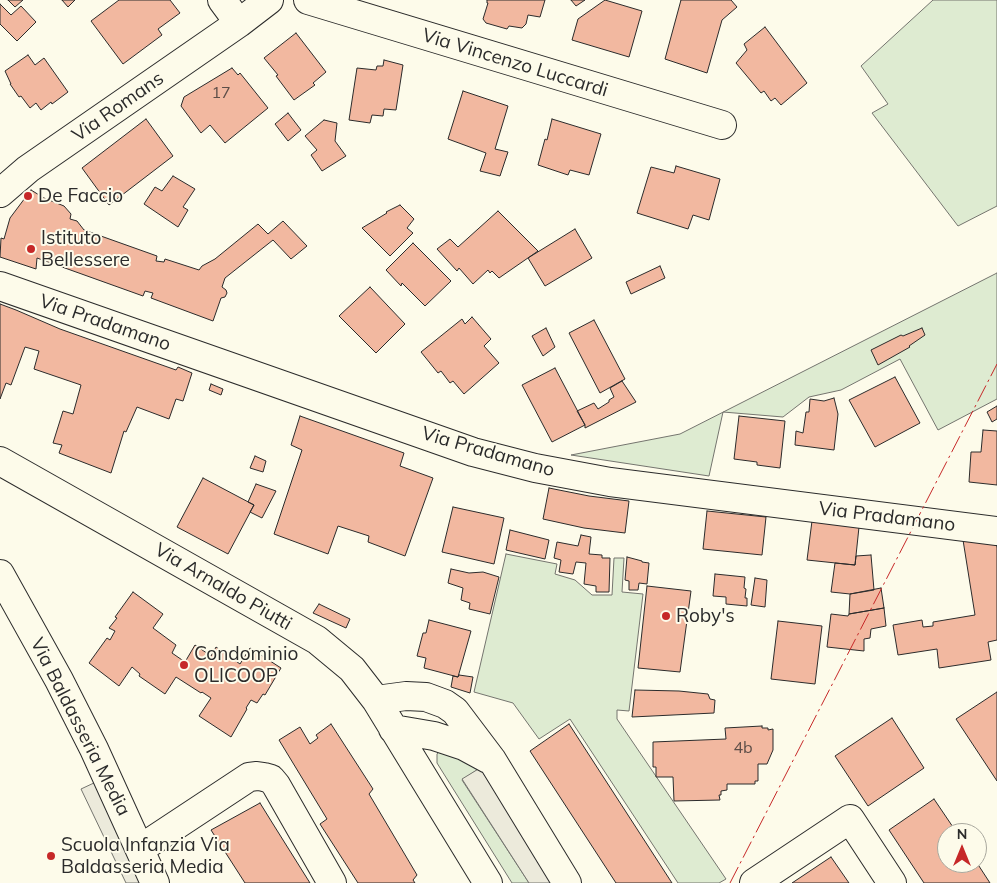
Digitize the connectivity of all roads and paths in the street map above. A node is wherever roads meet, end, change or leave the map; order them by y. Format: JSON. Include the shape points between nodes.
{"nodes":[{"id":1,"x":222,"y":0,"type":"edge"},
{"id":2,"x":269,"y":0,"type":"edge"},
{"id":3,"x":308,"y":0,"type":"edge"},
{"id":4,"x":239,"y":23,"type":"junction"},
{"id":5,"x":722,"y":125,"type":"dead end"},
{"id":6,"x":0,"y":192,"type":"edge"},
{"id":7,"x":0,"y":286,"type":"edge"},
{"id":8,"x":0,"y":460,"type":"edge"},
{"id":9,"x":997,"y":531,"type":"edge"},
{"id":10,"x":0,"y":574,"type":"edge"},
{"id":11,"x":376,"y":700,"type":"junction"},
{"id":12,"x":393,"y":729,"type":"junction"},
{"id":13,"x":492,"y":760,"type":"junction"},
{"id":14,"x":140,"y":849,"type":"junction"},
{"id":15,"x":155,"y":883,"type":"edge"},
{"id":16,"x":332,"y":883,"type":"edge"},
{"id":17,"x":488,"y":883,"type":"edge"},
{"id":18,"x":567,"y":883,"type":"edge"},
{"id":19,"x":754,"y":883,"type":"edge"},
{"id":20,"x":892,"y":883,"type":"edge"}],
"edges":[{"from":1,"to":4,"type":"street"},
{"from":2,"to":4,"type":"street","name":"Via Romans"},
{"from":3,"to":5,"type":"street","name":"Via Vincenzo Luccardi"},
{"from":4,"to":6,"type":"street","name":"Via Romans","via":[[28,169]]},
{"from":7,"to":9,"type":"street","name":"Via Pradamano","via":[[473,452],[535,468],[610,482]]},
{"from":8,"to":11,"type":"street","name":"Via Arnaldo Piutti","via":[[317,640],[352,669]]},
{"from":10,"to":14,"type":"street","name":"Via Baldasseria Media","via":[[87,733]]},
{"from":11,"to":12,"type":"street","name":"Via Arnaldo Piutti"},
{"from":11,"to":13,"type":"street","via":[[426,697],[445,704],[456,711]]},
{"from":12,"to":13,"type":"street","via":[[434,736]]},
{"from":12,"to":17,"type":"street","name":"Via Arnaldo Piutti"},
{"from":13,"to":18,"type":"street"},
{"from":14,"to":15,"type":"street","name":"Via Baldasseria Media"},
{"from":14,"to":16,"type":"street","via":[[249,777],[264,777],[276,785]]},
{"from":19,"to":20,"type":"street","via":[[850,819]]}]}
